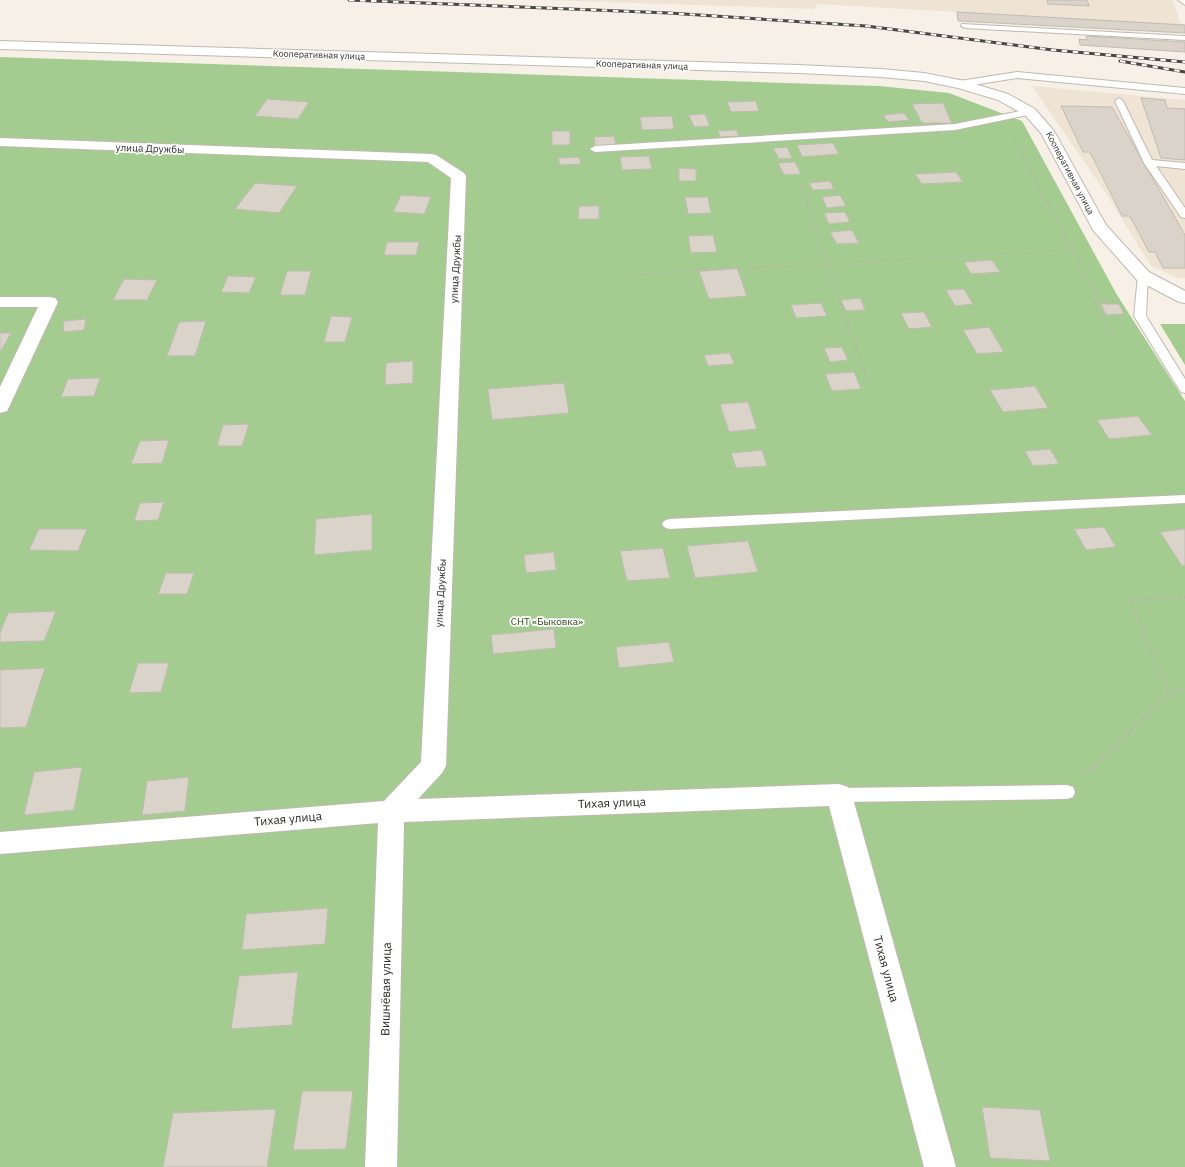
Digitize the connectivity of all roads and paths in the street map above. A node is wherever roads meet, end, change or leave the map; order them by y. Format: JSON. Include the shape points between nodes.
{"nodes":[{"id":1,"x":1182,"y":0,"type":"edge"},
{"id":2,"x":1185,"y":3,"type":"edge"},
{"id":3,"x":965,"y":26,"type":"dead end"},
{"id":4,"x":1185,"y":38,"type":"edge"},
{"id":5,"x":0,"y":45,"type":"edge"},
{"id":6,"x":960,"y":84,"type":"junction"},
{"id":7,"x":1185,"y":91,"type":"edge"},
{"id":8,"x":1119,"y":101,"type":"dead end"},
{"id":9,"x":1030,"y":112,"type":"junction"},
{"id":10,"x":1011,"y":134,"type":"dead end"},
{"id":11,"x":0,"y":142,"type":"edge"},
{"id":12,"x":595,"y":149,"type":"dead end"},
{"id":13,"x":1149,"y":163,"type":"junction"},
{"id":14,"x":1185,"y":166,"type":"edge"},
{"id":15,"x":801,"y":183,"type":"dead end"},
{"id":16,"x":1185,"y":215,"type":"edge"},
{"id":17,"x":1073,"y":250,"type":"junction"},
{"id":18,"x":826,"y":263,"type":"junction"},
{"id":19,"x":625,"y":275,"type":"dead end"},
{"id":20,"x":1143,"y":276,"type":"junction"},
{"id":21,"x":1185,"y":298,"type":"edge"},
{"id":22,"x":0,"y":302,"type":"edge"},
{"id":23,"x":1115,"y":341,"type":"dead end"},
{"id":24,"x":870,"y":387,"type":"dead end"},
{"id":25,"x":1185,"y":390,"type":"edge"},
{"id":26,"x":0,"y":407,"type":"edge"},
{"id":27,"x":1185,"y":499,"type":"edge"},
{"id":28,"x":669,"y":524,"type":"dead end"},
{"id":29,"x":1185,"y":597,"type":"edge"},
{"id":30,"x":1185,"y":690,"type":"edge"},
{"id":31,"x":1169,"y":693,"type":"junction"},
{"id":32,"x":1067,"y":792,"type":"joint"},
{"id":33,"x":839,"y":795,"type":"junction"},
{"id":34,"x":391,"y":810,"type":"junction"},
{"id":35,"x":0,"y":842,"type":"edge"},
{"id":36,"x":382,"y":1167,"type":"edge"},
{"id":37,"x":940,"y":1167,"type":"edge"}],
"edges":[{"from":1,"to":2,"type":"lane"},
{"from":3,"to":4,"type":"lane"},
{"from":5,"to":6,"type":"street","name":"Кооперативная улица","via":[[799,69],[924,77]]},
{"from":6,"to":7,"type":"lane","via":[[1017,75]]},
{"from":6,"to":9,"type":"street","name":"Кооперативная улица","via":[[1003,97]]},
{"from":8,"to":13,"type":"lane"},
{"from":9,"to":12,"type":"lane","via":[[955,127]]},
{"from":9,"to":20,"type":"street","name":"Кооперативная улица","via":[[1047,131],[1098,227]]},
{"from":10,"to":17,"type":"path"},
{"from":11,"to":34,"type":"street","name":"улица Дружбы","via":[[431,158],[459,176],[432,766]]},
{"from":13,"to":14,"type":"lane"},
{"from":13,"to":16,"type":"lane"},
{"from":15,"to":18,"type":"path"},
{"from":17,"to":18,"type":"path"},
{"from":17,"to":23,"type":"path","via":[[1100,302],[1094,302]]},
{"from":18,"to":19,"type":"path"},
{"from":18,"to":24,"type":"path"},
{"from":20,"to":21,"type":"street","name":"Кооперативная улица"},
{"from":20,"to":25,"type":"lane","via":[[1140,316]]},
{"from":22,"to":26,"type":"street","via":[[49,302]]},
{"from":27,"to":28,"type":"lane"},
{"from":29,"to":31,"type":"path","via":[[1130,600]]},
{"from":30,"to":31,"type":"path"},
{"from":31,"to":32,"type":"path"},
{"from":32,"to":33,"type":"lane"},
{"from":33,"to":34,"type":"street","name":"Тихая улица"},
{"from":33,"to":37,"type":"street","name":"Тихая улица"},
{"from":34,"to":35,"type":"street","name":"Тихая улица"},
{"from":34,"to":36,"type":"street","name":"Вишнёвая улица"}]}
